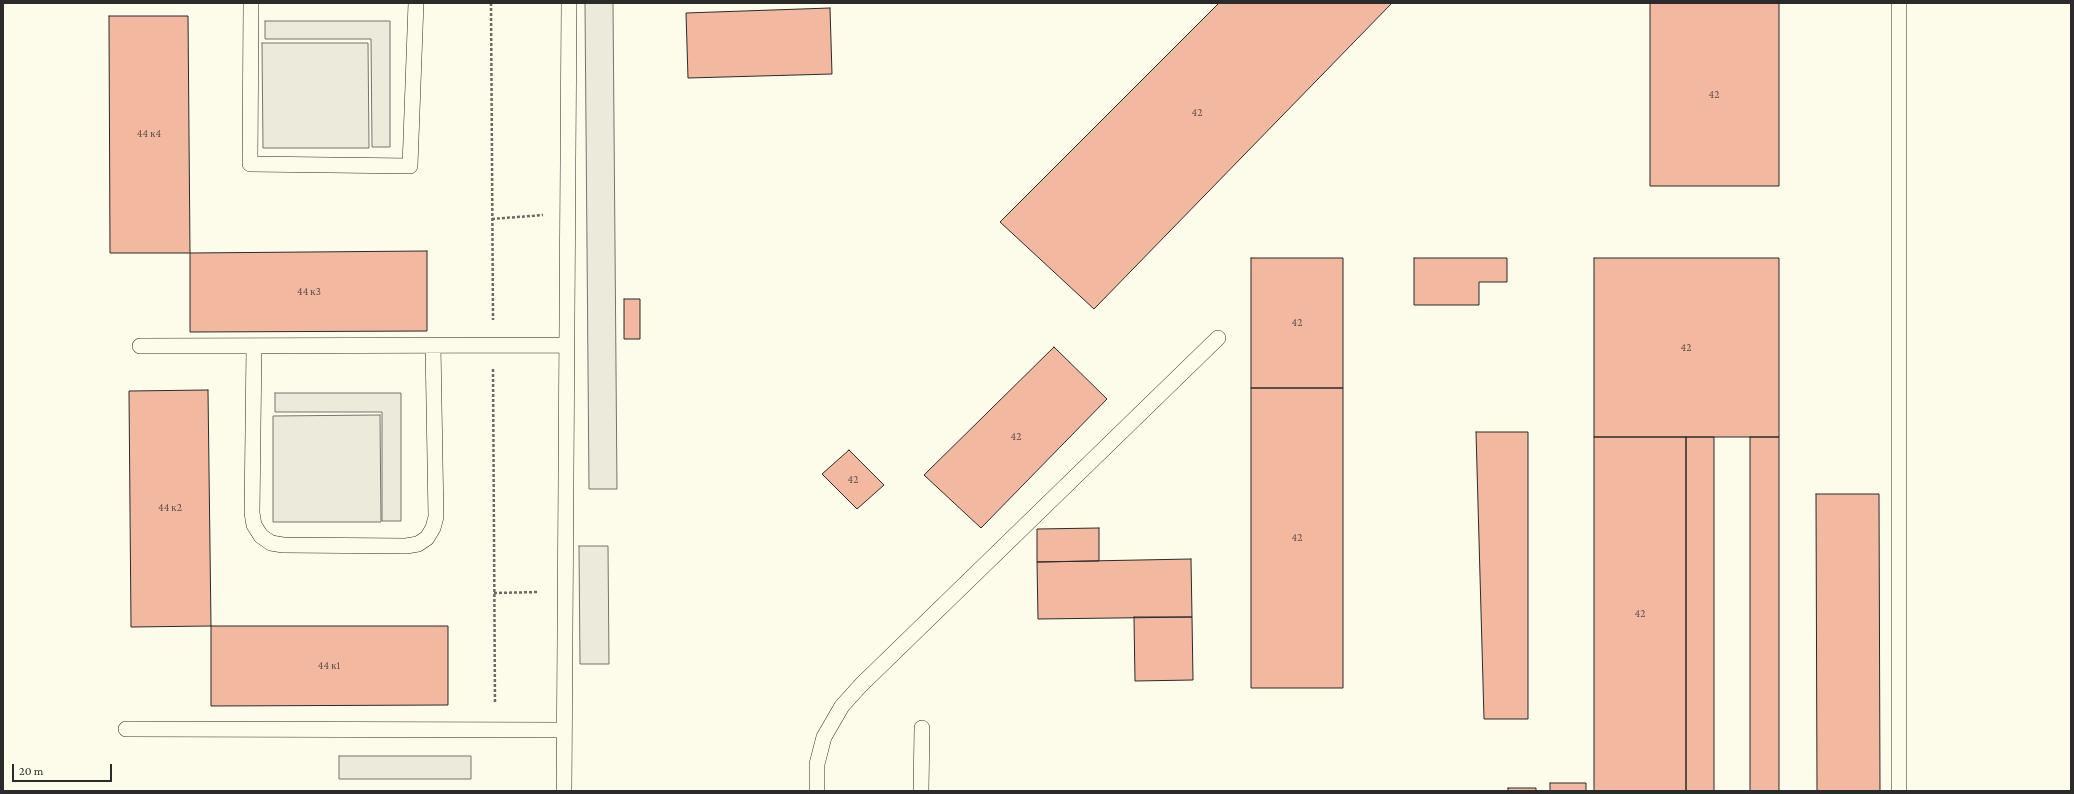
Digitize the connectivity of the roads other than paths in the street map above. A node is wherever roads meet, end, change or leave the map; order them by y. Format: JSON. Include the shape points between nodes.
{"nodes":[{"id":1,"x":251,"y":3,"type":"edge"},
{"id":2,"x":416,"y":3,"type":"edge"},
{"id":3,"x":569,"y":3,"type":"edge"},
{"id":4,"x":1899,"y":3,"type":"edge"},
{"id":5,"x":1218,"y":338,"type":"dead end"},
{"id":6,"x":566,"y":345,"type":"junction"},
{"id":7,"x":140,"y":346,"type":"dead end"},
{"id":8,"x":254,"y":346,"type":"junction"},
{"id":9,"x":433,"y":346,"type":"junction"},
{"id":10,"x":922,"y":728,"type":"dead end"},
{"id":11,"x":126,"y":729,"type":"dead end"},
{"id":12,"x":564,"y":730,"type":"junction"},
{"id":13,"x":564,"y":791,"type":"edge"},
{"id":14,"x":817,"y":791,"type":"edge"},
{"id":15,"x":920,"y":791,"type":"edge"},
{"id":16,"x":1900,"y":791,"type":"edge"}],
"edges":[{"from":1,"to":2,"type":"lane","via":[[250,164],[410,166]]},
{"from":3,"to":6,"type":"lane"},
{"from":4,"to":16,"type":"lane"},
{"from":5,"to":14,"type":"lane","via":[[842,706],[824,737],[818,764]]},
{"from":6,"to":9,"type":"lane"},
{"from":6,"to":12,"type":"lane"},
{"from":7,"to":8,"type":"lane"},
{"from":8,"to":9,"type":"lane"},
{"from":8,"to":9,"type":"lane","via":[[252,513],[254,526],[261,536],[271,543],[283,545],[406,546],[418,544],[427,538],[436,517]]},
{"from":10,"to":15,"type":"lane"},
{"from":11,"to":12,"type":"lane"},
{"from":12,"to":13,"type":"lane"}]}
